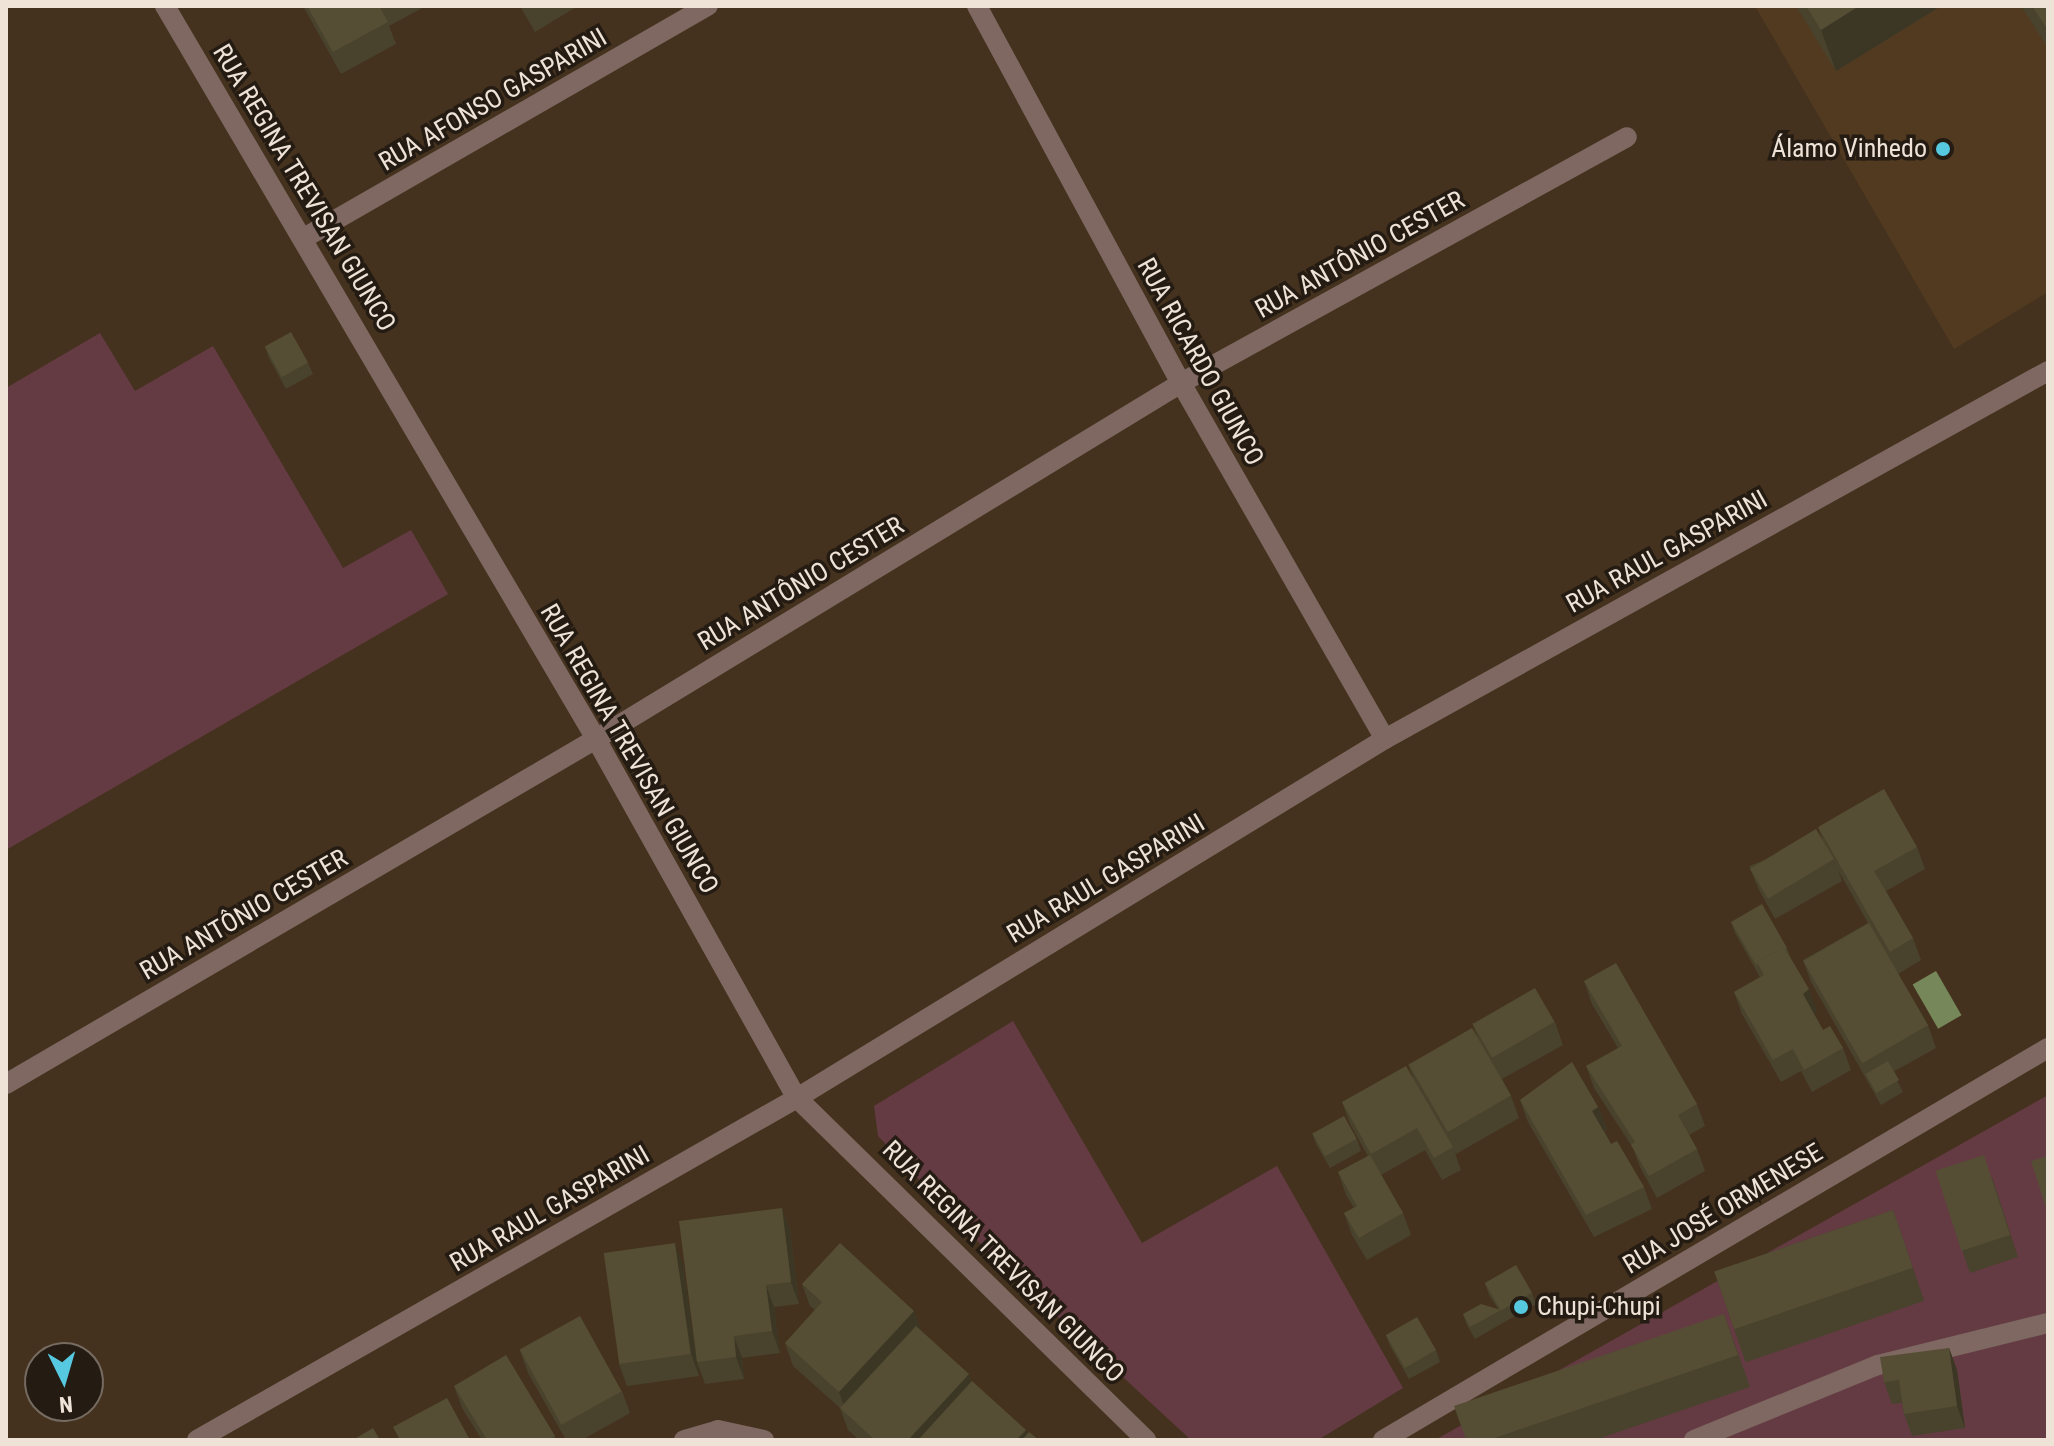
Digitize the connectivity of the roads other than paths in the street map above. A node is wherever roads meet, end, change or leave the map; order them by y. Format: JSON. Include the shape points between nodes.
{"nodes":[{"id":1,"x":165,"y":6,"type":"edge"},
{"id":2,"x":708,"y":6,"type":"edge"},
{"id":3,"x":977,"y":6,"type":"edge"},
{"id":4,"x":1627,"y":137,"type":"dead end"},
{"id":5,"x":304,"y":238,"type":"junction"},
{"id":6,"x":2048,"y":371,"type":"edge"},
{"id":7,"x":1181,"y":383,"type":"junction"},
{"id":8,"x":596,"y":739,"type":"junction"},
{"id":9,"x":1385,"y":739,"type":"junction"},
{"id":10,"x":2048,"y":1048,"type":"edge"},
{"id":11,"x":6,"y":1084,"type":"edge"},
{"id":12,"x":797,"y":1098,"type":"junction"},
{"id":13,"x":2048,"y":1323,"type":"edge"},
{"id":14,"x":197,"y":1440,"type":"edge"},
{"id":15,"x":684,"y":1440,"type":"edge"},
{"id":16,"x":764,"y":1440,"type":"edge"},
{"id":17,"x":1146,"y":1440,"type":"edge"},
{"id":18,"x":1383,"y":1440,"type":"edge"},
{"id":19,"x":1694,"y":1440,"type":"edge"}],
"edges":[{"from":1,"to":5,"type":"street","name":"RUA REGINA TREVISAN GIUNCO"},
{"from":2,"to":5,"type":"street","name":"RUA AFONSO GASPARINI"},
{"from":3,"to":7,"type":"street","name":"RUA RICARDO GIUNCO"},
{"from":4,"to":7,"type":"street","name":"RUA ANTÔNIO CESTER"},
{"from":5,"to":8,"type":"street","name":"RUA REGINA TREVISAN GIUNCO"},
{"from":6,"to":9,"type":"street","name":"RUA RAUL GASPARINI"},
{"from":7,"to":8,"type":"street","name":"RUA ANTÔNIO CESTER"},
{"from":7,"to":9,"type":"street","name":"RUA RICARDO GIUNCO"},
{"from":8,"to":11,"type":"street","name":"RUA ANTÔNIO CESTER"},
{"from":8,"to":12,"type":"street","name":"RUA REGINA TREVISAN GIUNCO"},
{"from":9,"to":12,"type":"street","name":"RUA RAUL GASPARINI"},
{"from":10,"to":18,"type":"street","name":"RUA JOSÉ ORMENESE"},
{"from":12,"to":14,"type":"street","name":"RUA RAUL GASPARINI"},
{"from":12,"to":17,"type":"street","name":"RUA REGINA TREVISAN GIUNCO"},
{"from":13,"to":19,"type":"street","via":[[1878,1365]]},
{"from":15,"to":16,"type":"street","via":[[718,1430]]}]}
